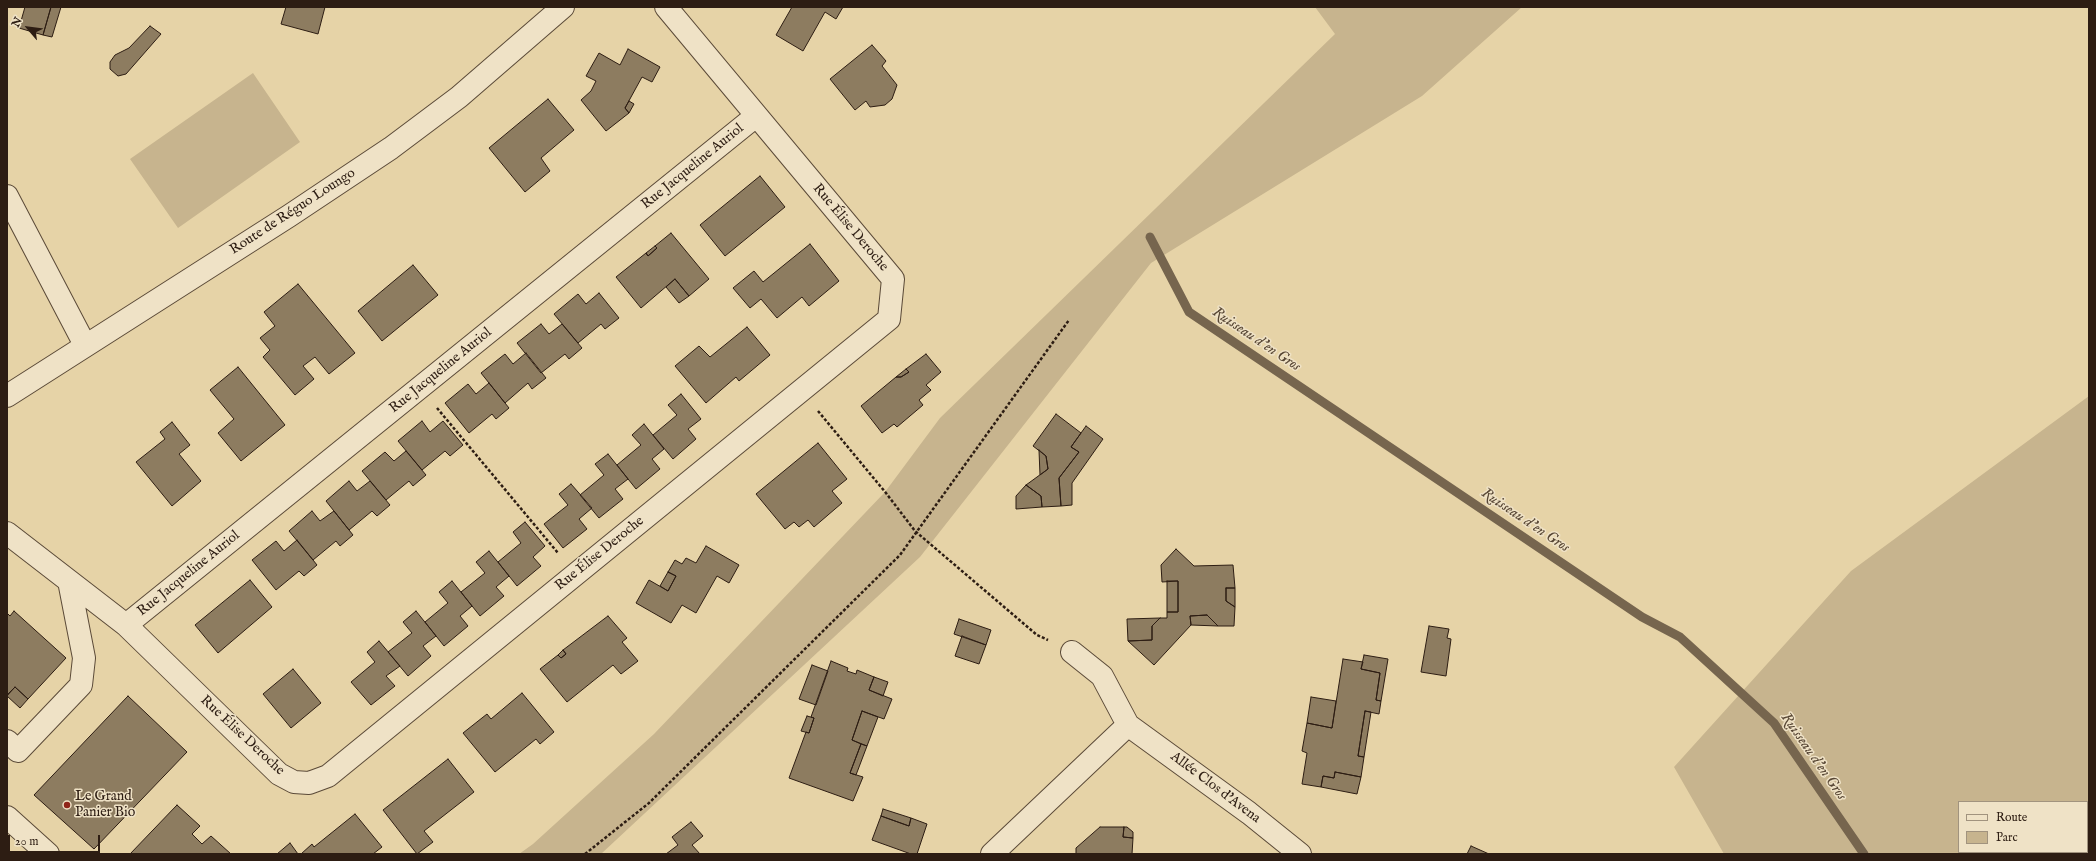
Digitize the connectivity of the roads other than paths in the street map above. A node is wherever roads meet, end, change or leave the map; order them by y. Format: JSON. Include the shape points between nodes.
{"nodes":[{"id":1,"x":563,"y":7,"type":"edge"},
{"id":2,"x":666,"y":7,"type":"edge"},
{"id":3,"x":756,"y":116,"type":"junction"},
{"id":4,"x":7,"y":196,"type":"edge"},
{"id":5,"x":85,"y":345,"type":"junction"},
{"id":6,"x":7,"y":396,"type":"edge"},
{"id":7,"x":7,"y":533,"type":"edge"},
{"id":8,"x":69,"y":581,"type":"junction"},
{"id":9,"x":126,"y":625,"type":"junction"},
{"id":10,"x":1072,"y":652,"type":"road end"},
{"id":11,"x":1128,"y":725,"type":"junction"},
{"id":12,"x":7,"y":741,"type":"edge"},
{"id":13,"x":7,"y":817,"type":"edge"},
{"id":14,"x":48,"y":854,"type":"edge"},
{"id":15,"x":992,"y":854,"type":"edge"},
{"id":16,"x":1300,"y":854,"type":"edge"}],
"edges":[{"from":1,"to":5,"type":"street","name":"Route de Réguo Loungo","via":[[459,97],[391,148]]},
{"from":2,"to":3,"type":"street","name":"Rue Élise Deroche"},
{"from":3,"to":9,"type":"street","name":"Rue Jacqueline Auriol"},
{"from":3,"to":9,"type":"street","name":"Rue Élise Deroche","via":[[893,279],[889,319],[328,776],[309,783],[294,782],[279,774]]},
{"from":4,"to":5,"type":"street"},
{"from":5,"to":6,"type":"street","name":"Route de Réguo Loungo"},
{"from":7,"to":8,"type":"street","name":"Rue Élise Deroche"},
{"from":8,"to":9,"type":"street","name":"Rue Élise Deroche"},
{"from":8,"to":12,"type":"street","via":[[84,658],[81,685],[18,751]]},
{"from":10,"to":11,"type":"street","name":"Allée Clos d'Avena","via":[[1102,676]]},
{"from":11,"to":15,"type":"street"},
{"from":11,"to":16,"type":"street","name":"Allée Clos d'Avena","via":[[1249,812]]},
{"from":13,"to":14,"type":"street"}]}
